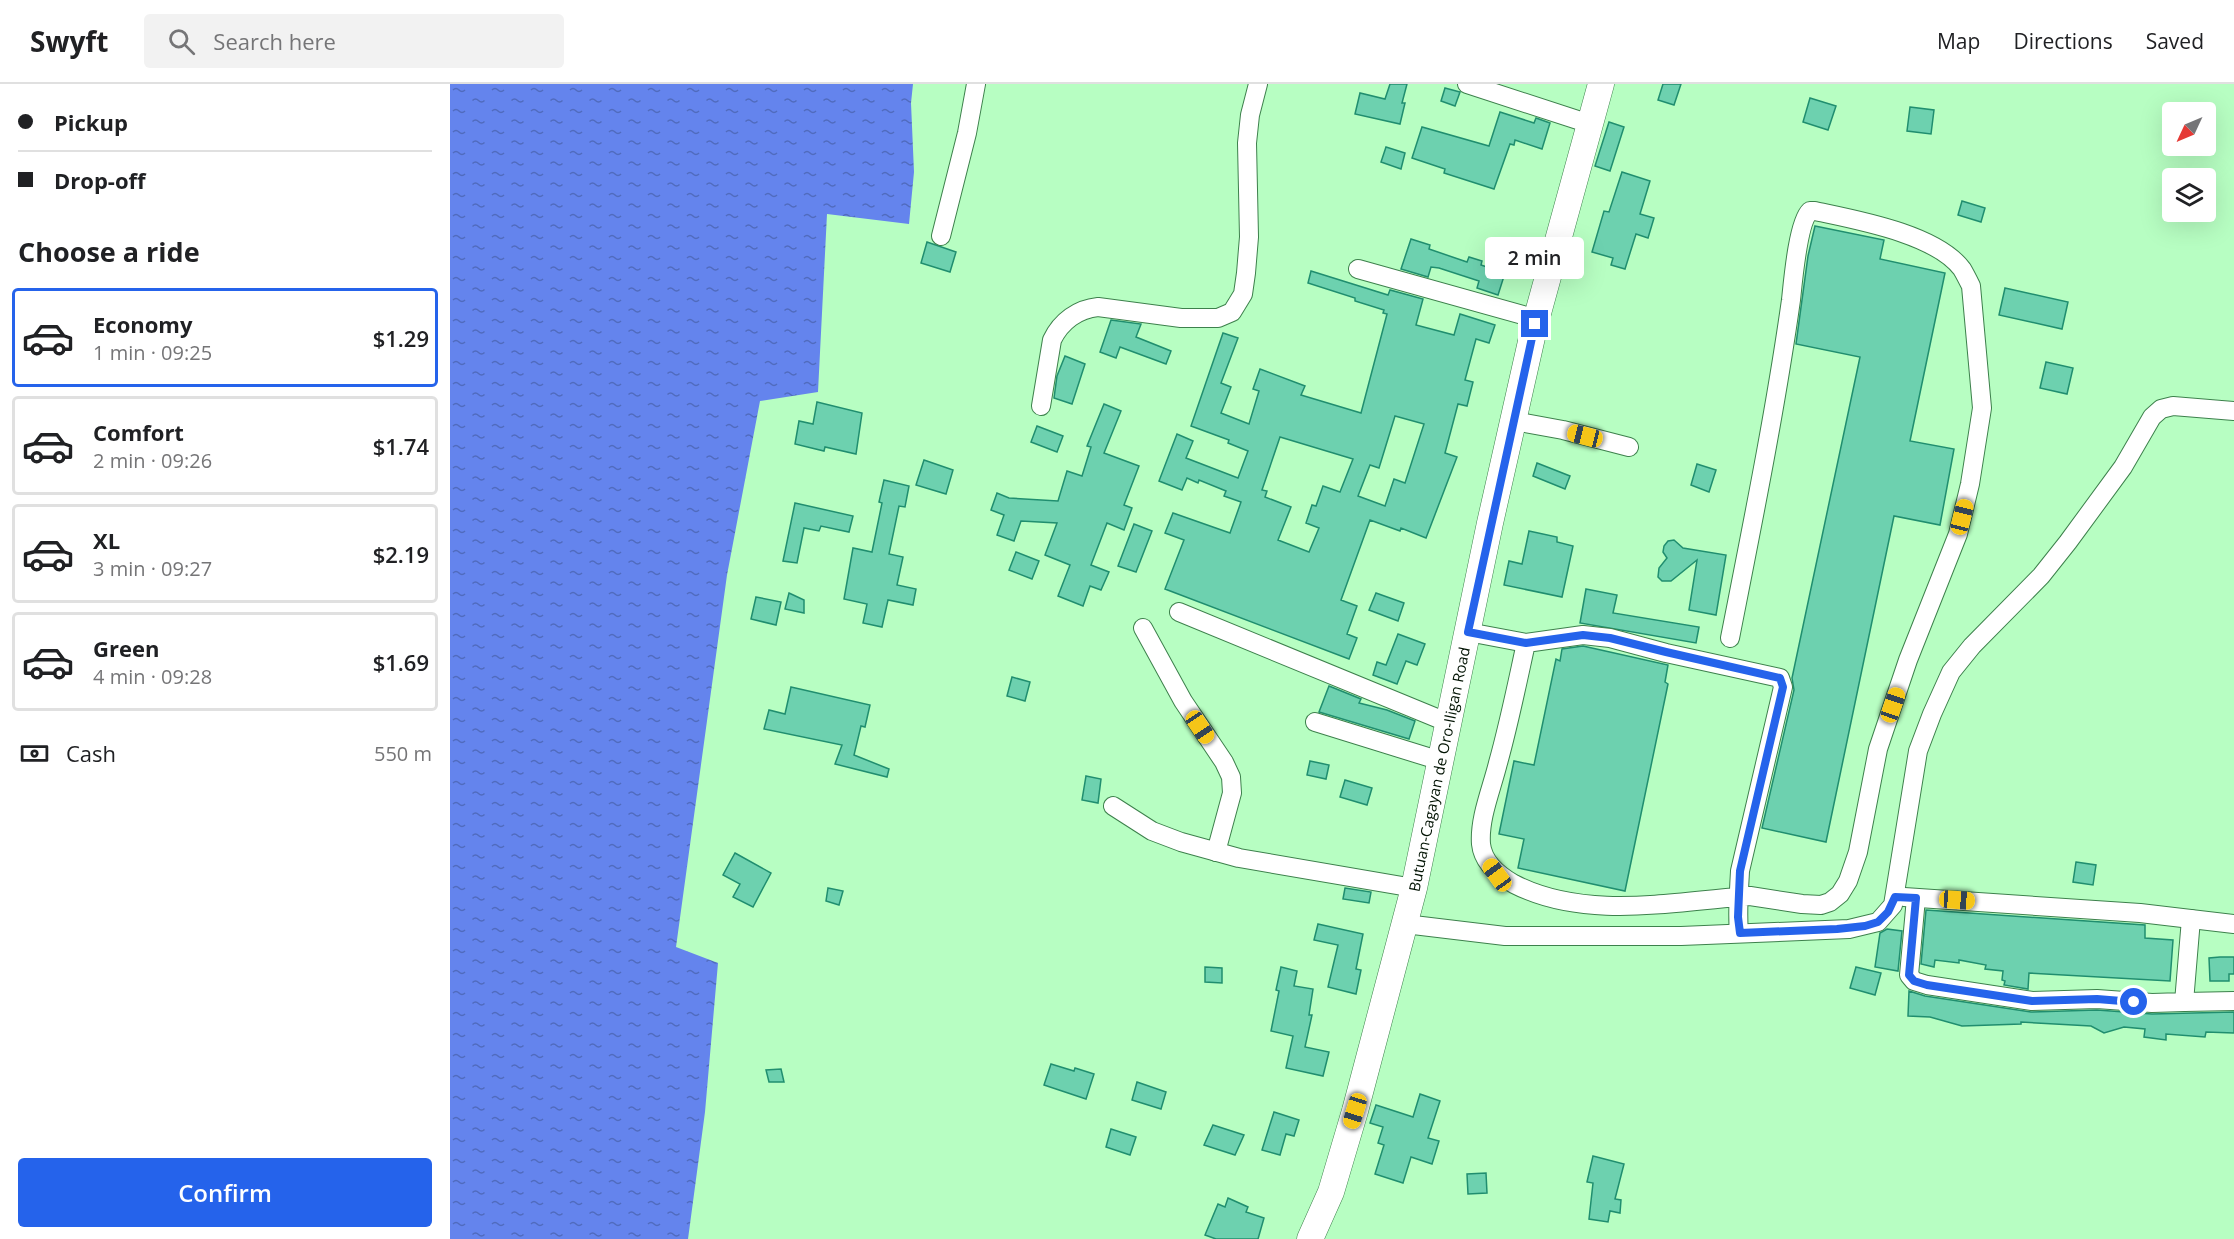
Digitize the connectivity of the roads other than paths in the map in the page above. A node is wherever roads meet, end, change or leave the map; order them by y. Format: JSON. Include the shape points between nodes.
{"nodes":[{"id":1,"x":976,"y":84,"type":"edge"},
{"id":2,"x":1258,"y":84,"type":"edge"},
{"id":3,"x":1467,"y":84,"type":"edge"},
{"id":4,"x":1601,"y":84,"type":"edge"},
{"id":5,"x":1590,"y":124,"type":"junction"},
{"id":6,"x":941,"y":236,"type":"dead end"},
{"id":7,"x":1358,"y":269,"type":"dead end"},
{"id":8,"x":1537,"y":319,"type":"junction"},
{"id":9,"x":1041,"y":406,"type":"dead end"},
{"id":10,"x":2234,"y":411,"type":"edge"},
{"id":11,"x":1514,"y":420,"type":"junction"},
{"id":12,"x":1629,"y":447,"type":"dead end"},
{"id":13,"x":1179,"y":612,"type":"dead end"},
{"id":14,"x":1143,"y":628,"type":"dead end"},
{"id":15,"x":1468,"y":632,"type":"junction"},
{"id":16,"x":1730,"y":638,"type":"dead end"},
{"id":17,"x":1526,"y":643,"type":"junction"},
{"id":18,"x":1315,"y":722,"type":"dead end"},
{"id":19,"x":1449,"y":723,"type":"junction"},
{"id":20,"x":1441,"y":761,"type":"junction"},
{"id":21,"x":1113,"y":806,"type":"dead end"},
{"id":22,"x":1216,"y":852,"type":"junction"},
{"id":23,"x":1414,"y":888,"type":"junction"},
{"id":24,"x":1738,"y":897,"type":"junction"},
{"id":25,"x":1895,"y":897,"type":"junction"},
{"id":26,"x":1916,"y":898,"type":"junction"},
{"id":27,"x":2191,"y":919,"type":"junction"},
{"id":28,"x":1405,"y":924,"type":"junction"},
{"id":29,"x":2234,"y":924,"type":"edge"},
{"id":30,"x":1740,"y":933,"type":"junction"},
{"id":31,"x":2234,"y":1001,"type":"edge"},
{"id":32,"x":2184,"y":1002,"type":"junction"},
{"id":33,"x":1310,"y":1239,"type":"edge"}],
"edges":[{"from":1,"to":6,"type":"street"},
{"from":2,"to":9,"type":"street","via":[[1247,143],[1246,273],[1237,305],[1218,318],[1086,308],[1073,315],[1052,340]]},
{"from":3,"to":5,"type":"street"},
{"from":4,"to":5,"type":"highway","name":"Butuan-Cagayan de Oro-Iligan Road"},
{"from":5,"to":8,"type":"highway","name":"Butuan-Cagayan de Oro-Iligan Road"},
{"from":7,"to":8,"type":"street"},
{"from":8,"to":11,"type":"highway","name":"Butuan-Cagayan de Oro-Iligan Road"},
{"from":10,"to":25,"type":"street","via":[[2173,406],[2152,417],[2123,467],[2068,542],[1951,672],[1918,751]]},
{"from":11,"to":12,"type":"street"},
{"from":11,"to":15,"type":"highway","name":"Butuan-Cagayan de Oro-Iligan Road"},
{"from":13,"to":19,"type":"street"},
{"from":14,"to":22,"type":"street","via":[[1231,777],[1232,794]]},
{"from":15,"to":17,"type":"street"},
{"from":15,"to":19,"type":"highway","name":"Butuan-Cagayan de Oro-Iligan Road"},
{"from":16,"to":24,"type":"street","via":[[1778,394],[1798,244],[1806,216],[1815,211],[1875,224],[1933,245],[1961,268],[1971,286],[1982,408],[1958,534],[1878,749],[1858,852],[1848,881],[1840,894],[1821,905]]},
{"from":17,"to":24,"type":"street","via":[[1583,635],[1610,638],[1780,678],[1783,687],[1740,871]]},
{"from":17,"to":24,"type":"street","via":[[1480,840],[1482,851],[1497,875],[1551,900],[1619,907]]},
{"from":18,"to":20,"type":"street"},
{"from":19,"to":20,"type":"highway","name":"Butuan-Cagayan de Oro-Iligan Road"},
{"from":20,"to":23,"type":"highway","name":"Butuan-Cagayan de Oro-Iligan Road"},
{"from":21,"to":22,"type":"street","via":[[1152,831]]},
{"from":22,"to":23,"type":"street"},
{"from":23,"to":28,"type":"highway","name":"Butuan-Cagayan de Oro-Iligan Road"},
{"from":24,"to":30,"type":"street"},
{"from":25,"to":26,"type":"street"},
{"from":25,"to":30,"type":"street","via":[[1878,922],[1865,926]]},
{"from":26,"to":27,"type":"street"},
{"from":26,"to":32,"type":"street","via":[[1909,975],[1914,981],[2032,1001]]},
{"from":27,"to":29,"type":"street"},
{"from":27,"to":32,"type":"street"},
{"from":28,"to":30,"type":"street","via":[[1505,936]]},
{"from":28,"to":33,"type":"highway","name":"Butuan-Cagayan de Oro-Iligan Road","via":[[1331,1192]]},
{"from":31,"to":32,"type":"street"}]}
